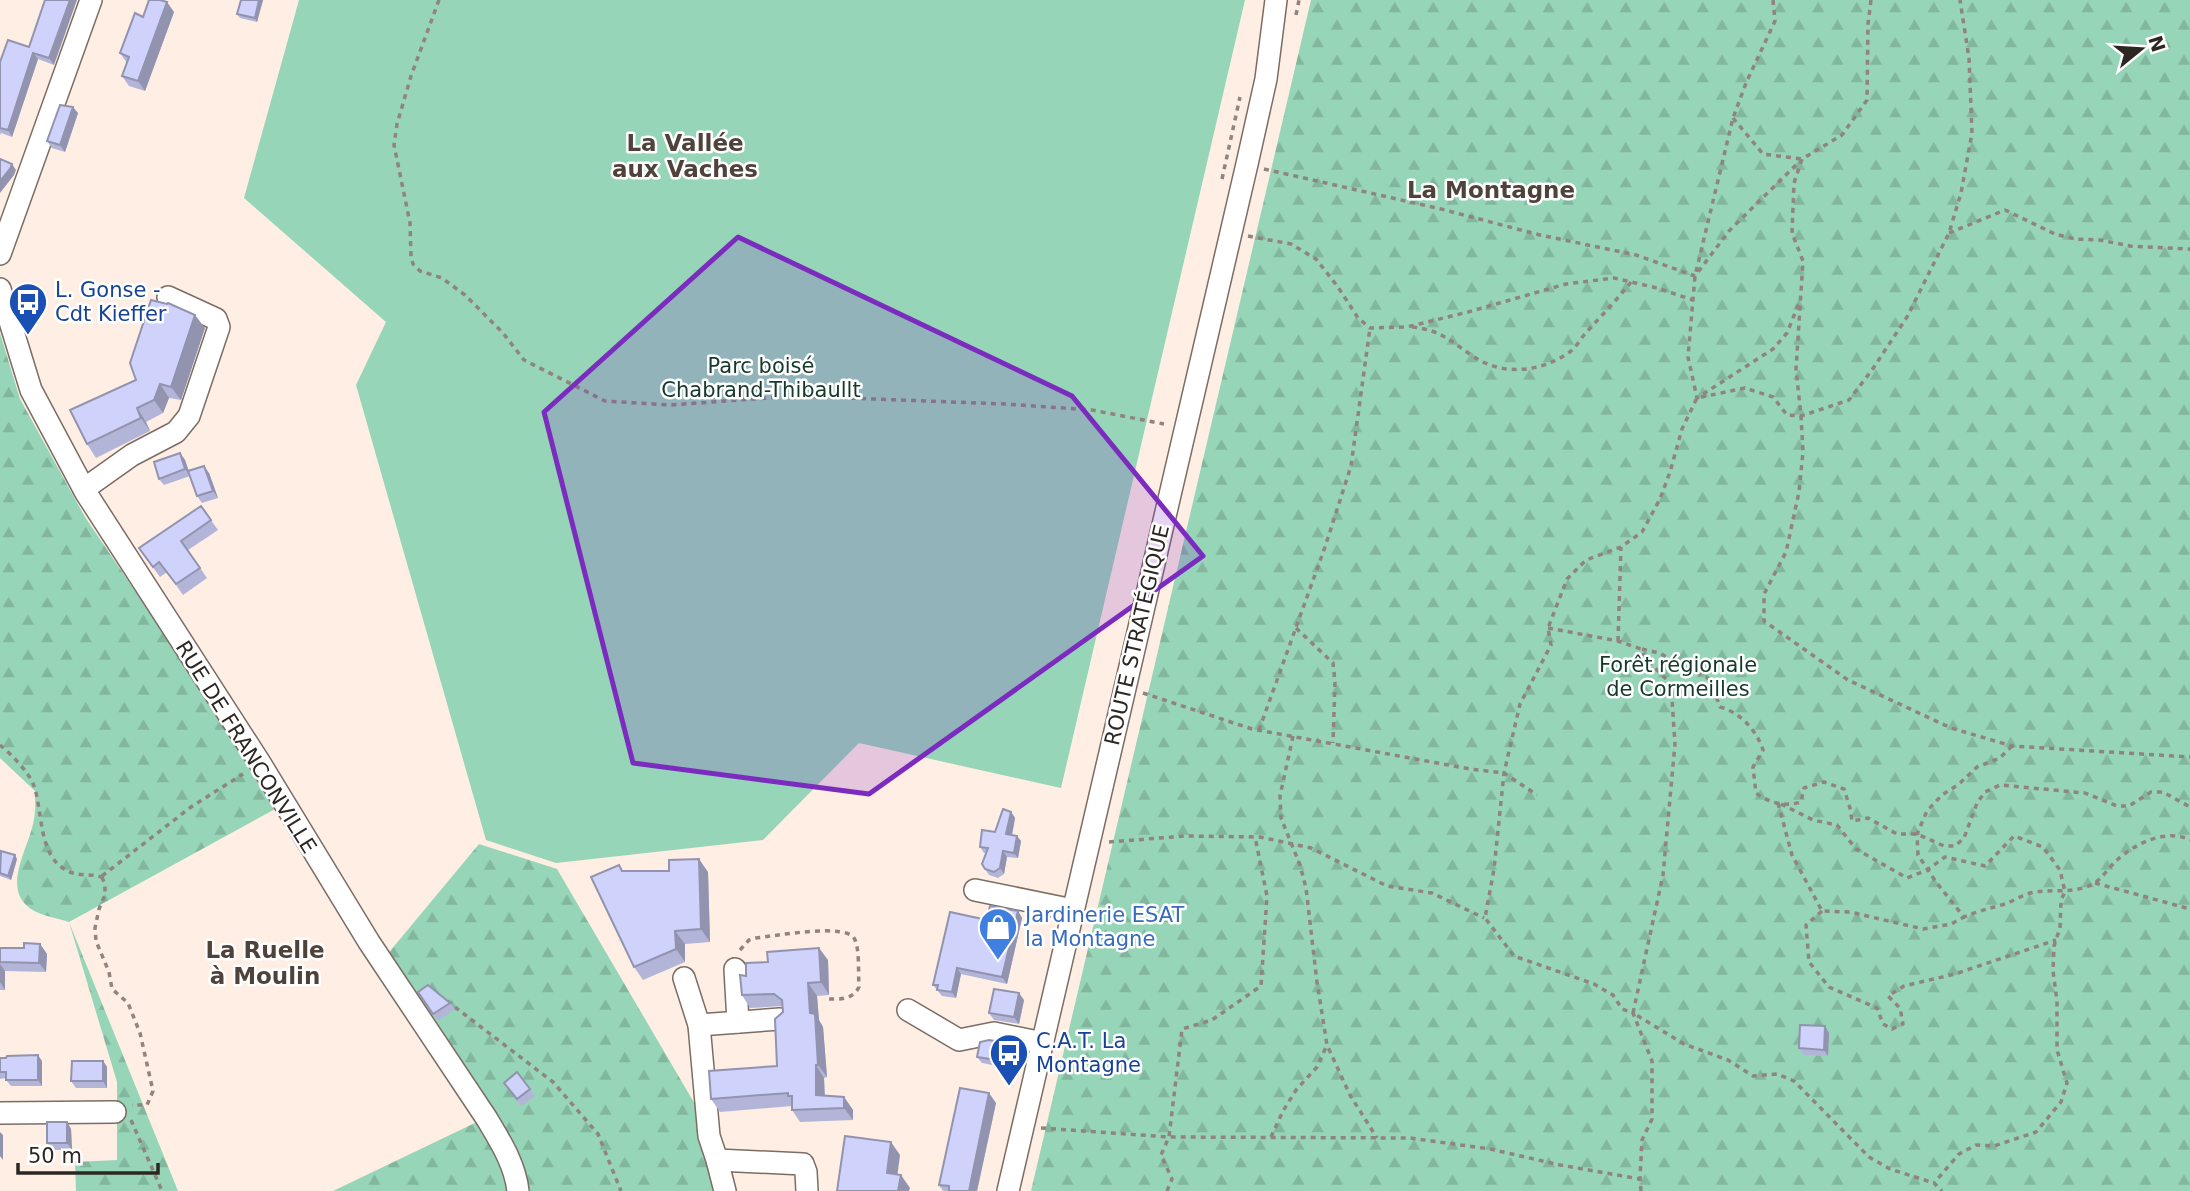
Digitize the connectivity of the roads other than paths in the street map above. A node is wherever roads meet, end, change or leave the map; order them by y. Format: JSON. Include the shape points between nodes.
{"nodes":[{"id":1,"x":91,"y":0,"type":"edge"},
{"id":2,"x":1276,"y":0,"type":"edge"},
{"id":3,"x":1291,"y":0,"type":"edge"},
{"id":4,"x":1265,"y":79,"type":"junction"},
{"id":5,"x":0,"y":254,"type":"edge"},
{"id":6,"x":0,"y":277,"type":"edge"},
{"id":7,"x":0,"y":289,"type":"edge"},
{"id":8,"x":168,"y":297,"type":"dead end"},
{"id":9,"x":4,"y":311,"type":"edge"},
{"id":10,"x":83,"y":489,"type":"junction"},
{"id":11,"x":975,"y":890,"type":"dead end"},
{"id":12,"x":1073,"y":910,"type":"junction"},
{"id":13,"x":735,"y":969,"type":"road end"},
{"id":14,"x":684,"y":978,"type":"dead end"},
{"id":15,"x":908,"y":1010,"type":"dead end"},
{"id":16,"x":780,"y":1019,"type":"edge"},
{"id":17,"x":738,"y":1022,"type":"junction"},
{"id":18,"x":699,"y":1025,"type":"junction"},
{"id":19,"x":1043,"y":1043,"type":"junction"},
{"id":20,"x":115,"y":1112,"type":"road end"},
{"id":21,"x":0,"y":1113,"type":"edge"},
{"id":22,"x":717,"y":1160,"type":"junction"},
{"id":23,"x":518,"y":1191,"type":"edge"},
{"id":24,"x":725,"y":1191,"type":"edge"},
{"id":25,"x":807,"y":1191,"type":"edge"},
{"id":26,"x":1008,"y":1191,"type":"edge"}],
"edges":[{"from":1,"to":5,"type":"street"},
{"from":2,"to":4,"type":"street","name":"ROUTE STRATÉGIQUE"},
{"from":3,"to":4,"type":"street","name":"ROUTE STRATÉGIQUE"},
{"from":4,"to":12,"type":"street","name":"ROUTE STRATÉGIQUE"},
{"from":6,"to":7,"type":"street","name":"RUE DE FRANCONVILLE"},
{"from":7,"to":9,"type":"street","name":"RUE DE FRANCONVILLE"},
{"from":8,"to":10,"type":"street","via":[[216,319],[219,327],[189,416],[176,432]]},
{"from":9,"to":10,"type":"street","name":"RUE DE FRANCONVILLE","via":[[31,390]]},
{"from":10,"to":23,"type":"street","name":"RUE DE FRANCONVILLE","via":[[369,942],[487,1119],[516,1177]]},
{"from":11,"to":12,"type":"street"},
{"from":12,"to":19,"type":"street","name":"ROUTE STRATÉGIQUE"},
{"from":13,"to":17,"type":"street"},
{"from":14,"to":18,"type":"street"},
{"from":15,"to":19,"type":"street","via":[[960,1040],[994,1033]]},
{"from":16,"to":17,"type":"street"},
{"from":17,"to":18,"type":"street"},
{"from":18,"to":22,"type":"street","via":[[709,1136]]},
{"from":19,"to":26,"type":"street","name":"ROUTE STRATÉGIQUE"},
{"from":20,"to":21,"type":"street"},
{"from":22,"to":24,"type":"street"},
{"from":22,"to":25,"type":"street","via":[[803,1164]]}]}
